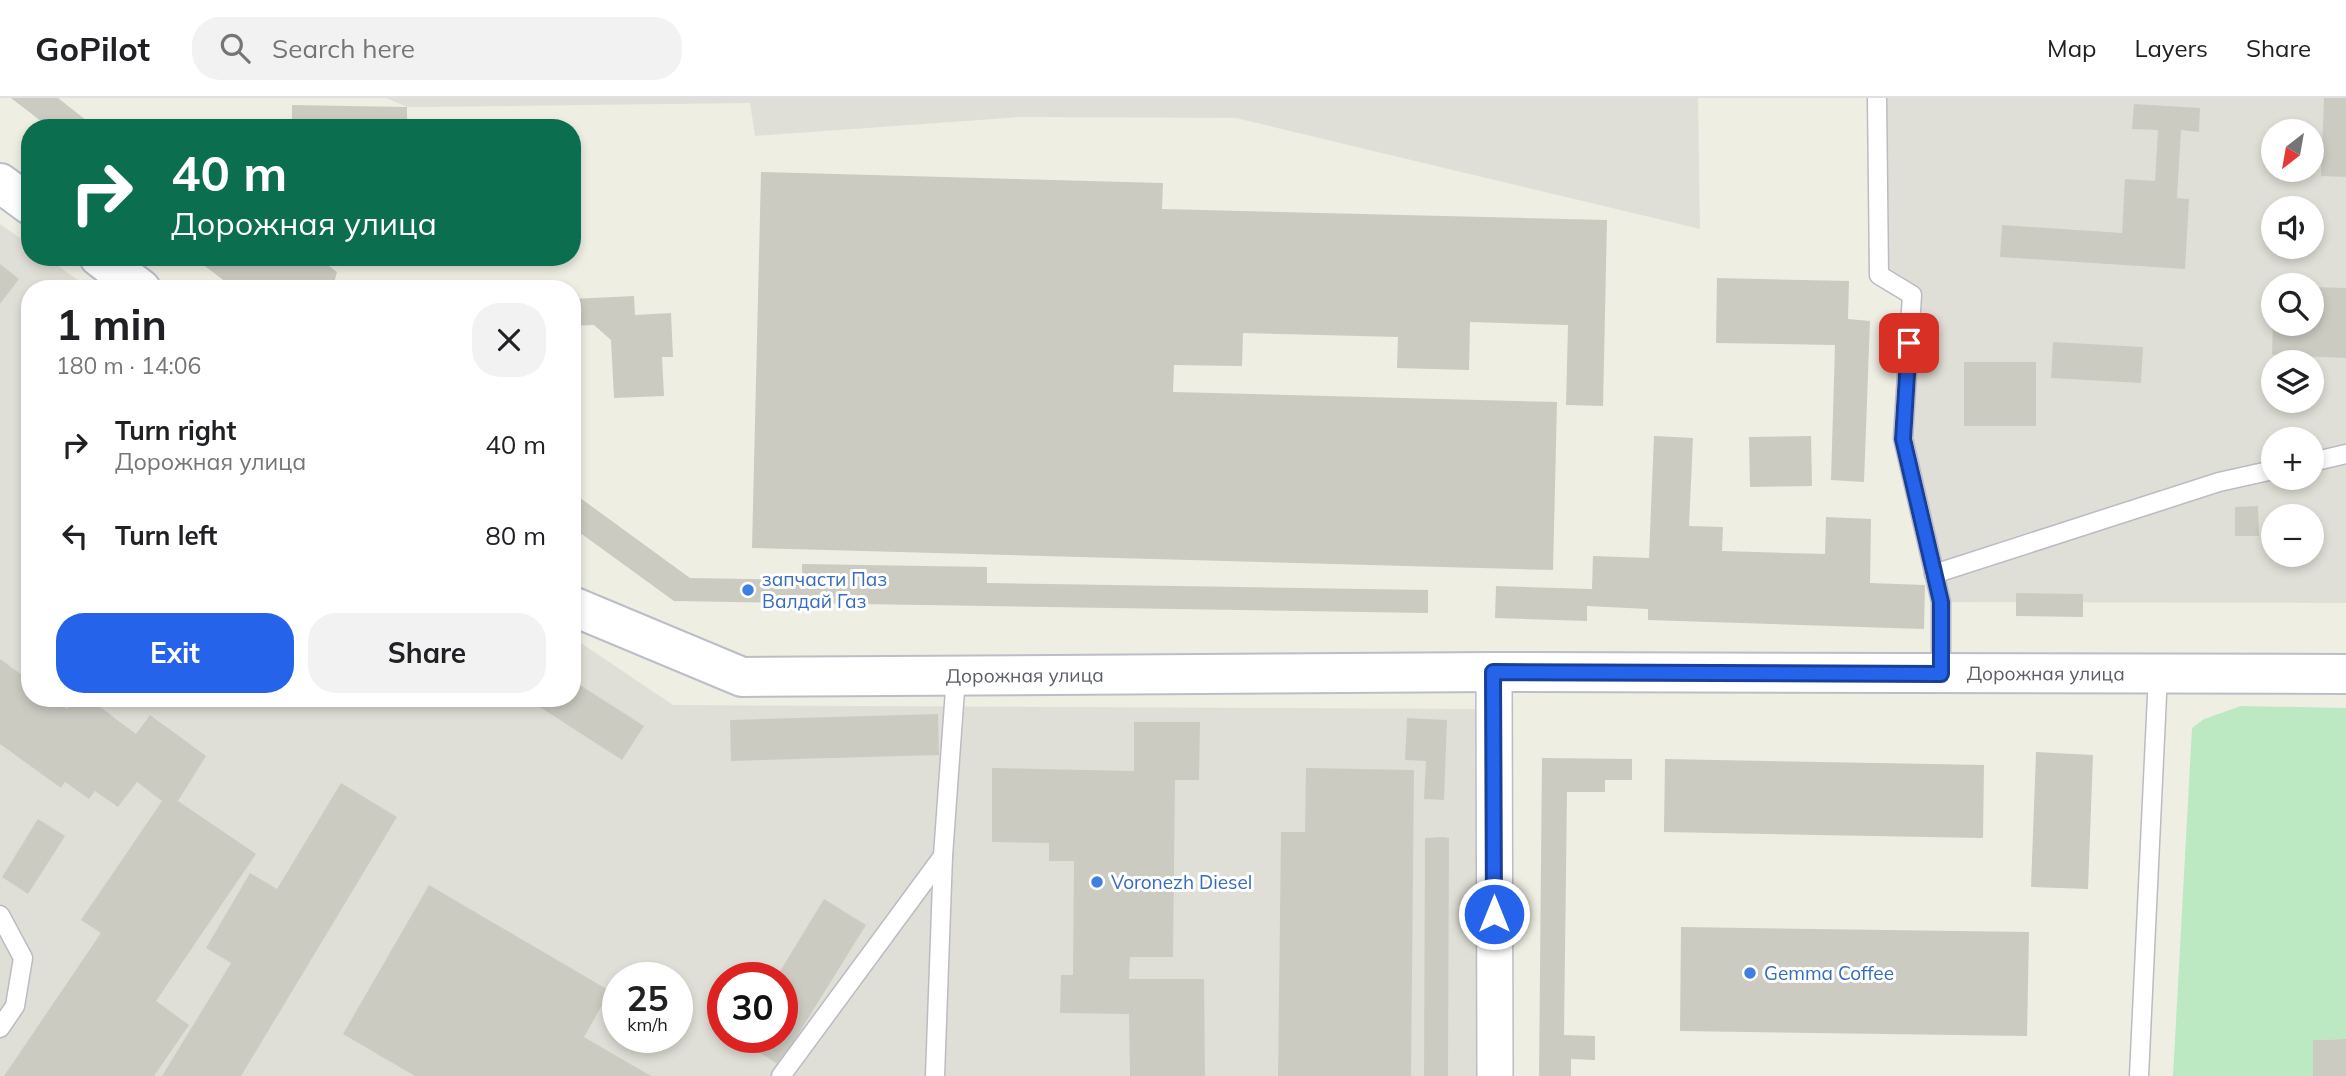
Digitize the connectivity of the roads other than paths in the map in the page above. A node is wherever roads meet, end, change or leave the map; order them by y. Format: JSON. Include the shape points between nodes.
{"nodes":[{"id":1,"x":1877,"y":98,"type":"edge"},
{"id":2,"x":0,"y":183,"type":"edge"},
{"id":3,"x":21,"y":198,"type":"edge"},
{"id":4,"x":111,"y":266,"type":"edge"},
{"id":5,"x":129,"y":280,"type":"edge"},
{"id":6,"x":2346,"y":454,"type":"edge"},
{"id":7,"x":2324,"y":459,"type":"edge"},
{"id":8,"x":2261,"y":473,"type":"edge"},
{"id":9,"x":1934,"y":574,"type":"junction"},
{"id":10,"x":581,"y":610,"type":"edge"},
{"id":11,"x":1493,"y":672,"type":"junction"},
{"id":12,"x":1941,"y":674,"type":"junction"},
{"id":13,"x":2158,"y":674,"type":"junction"},
{"id":14,"x":2346,"y":674,"type":"edge"},
{"id":15,"x":956,"y":676,"type":"junction"},
{"id":16,"x":943,"y":856,"type":"junction"},
{"id":17,"x":0,"y":915,"type":"edge"},
{"id":18,"x":0,"y":1028,"type":"edge"},
{"id":19,"x":781,"y":1076,"type":"edge"},
{"id":20,"x":935,"y":1076,"type":"edge"},
{"id":21,"x":1495,"y":1076,"type":"edge"},
{"id":22,"x":2139,"y":1076,"type":"edge"}],
"edges":[{"from":1,"to":9,"type":"lane","via":[[1879,275],[1912,295],[1903,439]]},
{"from":2,"to":3,"type":"street"},
{"from":4,"to":5,"type":"street"},
{"from":6,"to":7,"type":"lane"},
{"from":8,"to":9,"type":"lane","via":[[2219,482]]},
{"from":9,"to":12,"type":"lane","via":[[1941,602]]},
{"from":10,"to":15,"type":"street","name":"Дорожная улица","via":[[742,677]]},
{"from":11,"to":12,"type":"street","name":"Дорожная улица"},
{"from":11,"to":15,"type":"street","name":"Дорожная улица"},
{"from":11,"to":21,"type":"street"},
{"from":12,"to":13,"type":"street","name":"Дорожная улица"},
{"from":13,"to":14,"type":"street","name":"Дорожная улица"},
{"from":13,"to":22,"type":"lane"},
{"from":15,"to":16,"type":"lane"},
{"from":16,"to":19,"type":"lane"},
{"from":16,"to":20,"type":"lane"},
{"from":17,"to":18,"type":"lane","via":[[23,958],[15,1006]]}]}
